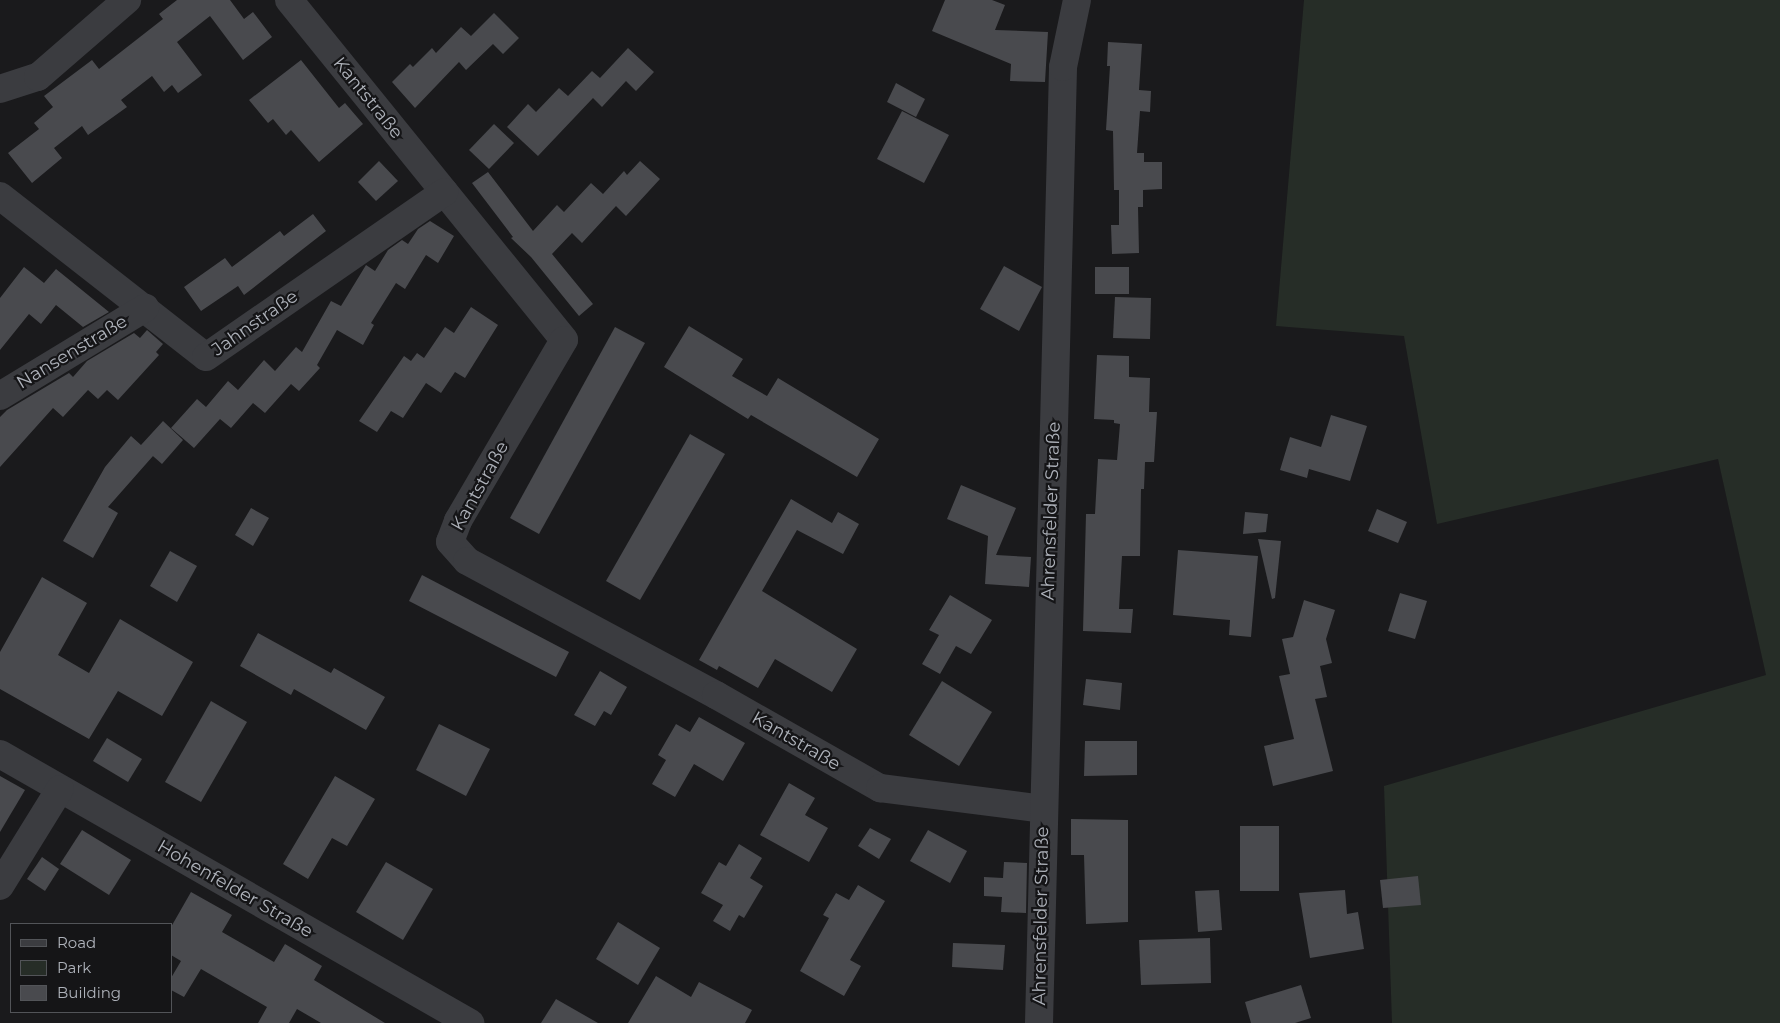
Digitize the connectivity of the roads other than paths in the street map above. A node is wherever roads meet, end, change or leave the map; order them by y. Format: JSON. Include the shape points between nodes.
{"nodes":[{"id":1,"x":127,"y":0,"type":"edge"},
{"id":2,"x":289,"y":0,"type":"edge"},
{"id":3,"x":1077,"y":0,"type":"edge"},
{"id":4,"x":0,"y":89,"type":"edge"},
{"id":5,"x":444,"y":192,"type":"junction"},
{"id":6,"x":0,"y":196,"type":"edge"},
{"id":7,"x":145,"y":308,"type":"junction"},
{"id":8,"x":0,"y":396,"type":"edge"},
{"id":9,"x":0,"y":754,"type":"edge"},
{"id":10,"x":60,"y":790,"type":"junction"},
{"id":11,"x":1043,"y":809,"type":"junction"},
{"id":12,"x":0,"y":886,"type":"edge"},
{"id":13,"x":470,"y":1023,"type":"edge"},
{"id":14,"x":1039,"y":1023,"type":"edge"}],
"edges":[{"from":1,"to":4,"type":"street","via":[[38,77]]},
{"from":2,"to":5,"type":"street","name":"Kantstraße"},
{"from":3,"to":11,"type":"street","name":"Ahrensfelder Straße","via":[[1063,67]]},
{"from":5,"to":7,"type":"street","name":"Jahnstraße","via":[[206,357]]},
{"from":5,"to":11,"type":"street","name":"Kantstraße","via":[[564,340],[458,521],[450,542],[467,561],[716,695],[880,788]]},
{"from":6,"to":7,"type":"street","name":"Jahnstraße"},
{"from":7,"to":8,"type":"street","name":"Nansenstraße"},
{"from":9,"to":10,"type":"street","name":"Hohenfelder Straße"},
{"from":10,"to":12,"type":"street"},
{"from":10,"to":13,"type":"street","name":"Hohenfelder Straße"},
{"from":11,"to":14,"type":"street","name":"Ahrensfelder Straße"}]}
